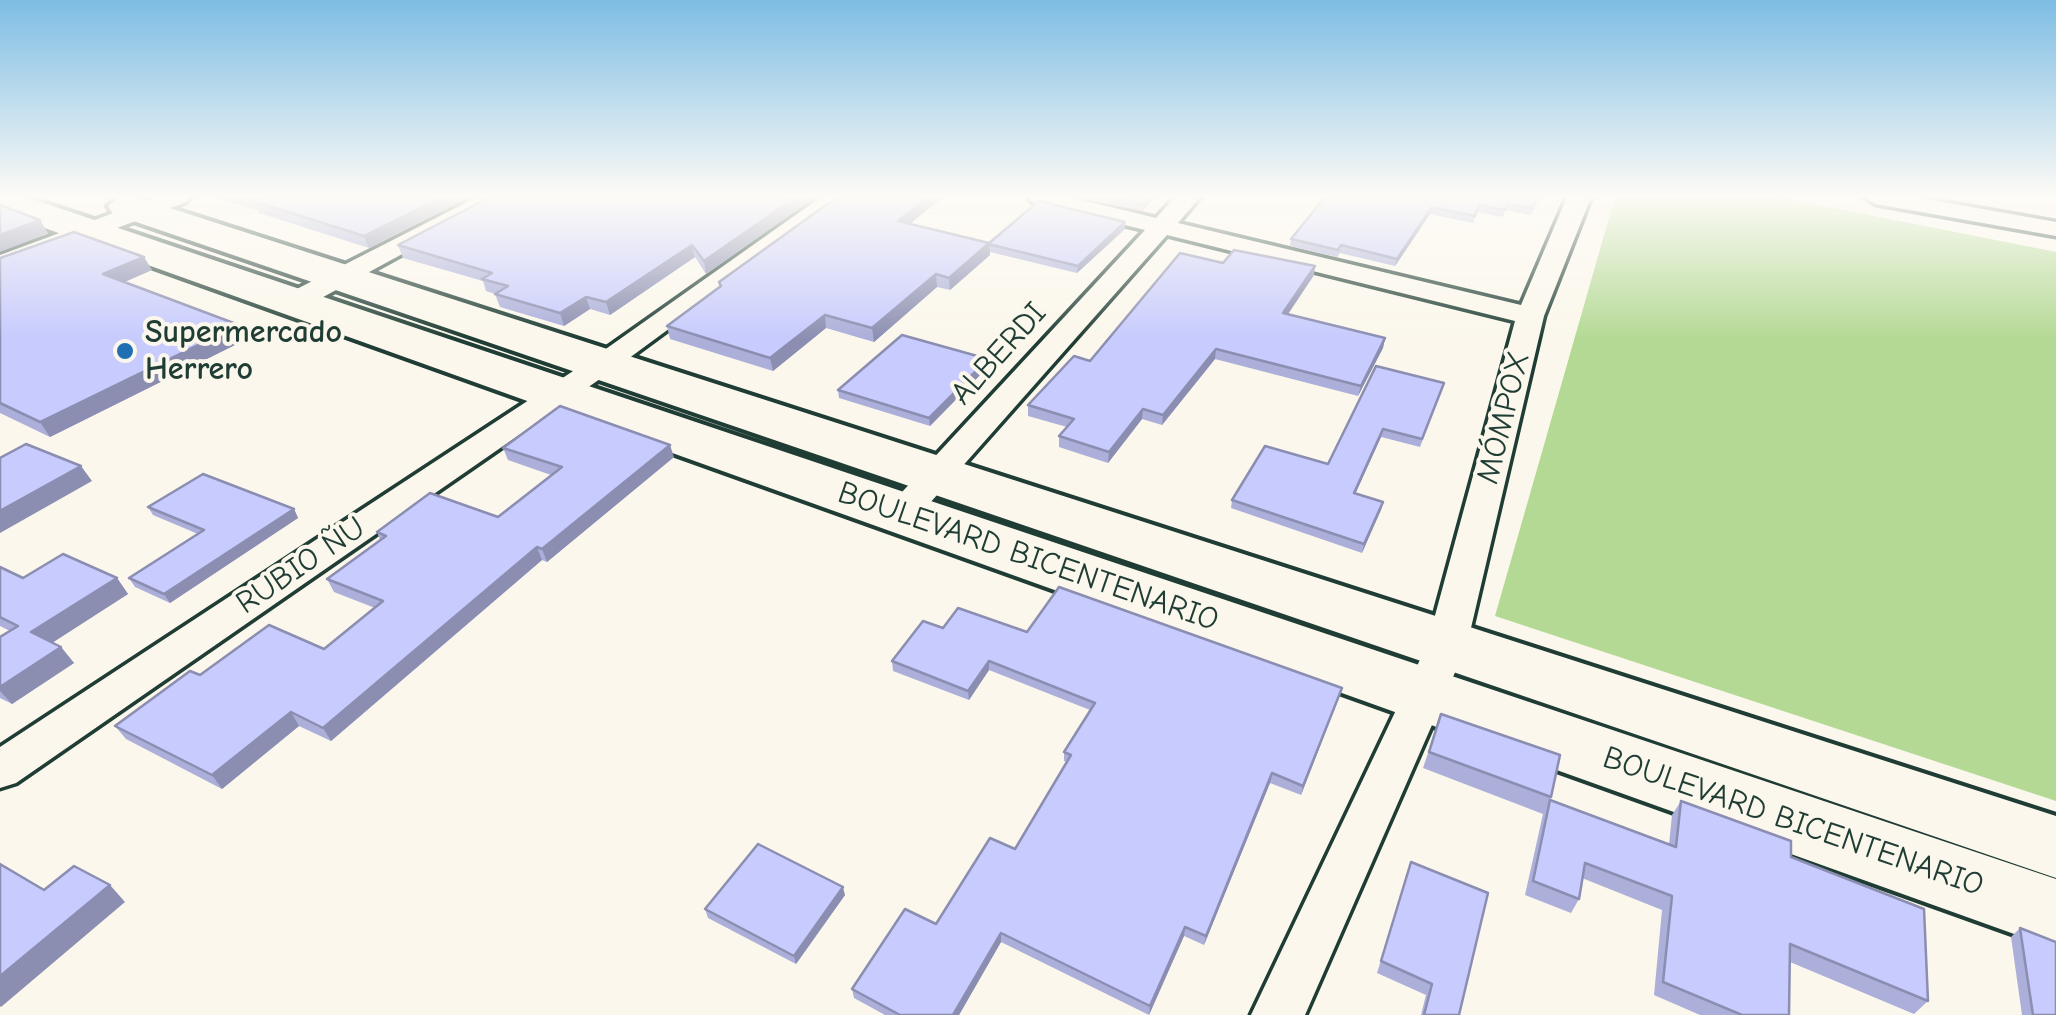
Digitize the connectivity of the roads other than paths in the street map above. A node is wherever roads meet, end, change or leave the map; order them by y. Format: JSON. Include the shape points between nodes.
{"nodes":[{"id":1,"x":45,"y":244,"type":"edge"},
{"id":2,"x":190,"y":244,"type":"edge"},
{"id":3,"x":238,"y":244,"type":"edge"},
{"id":4,"x":403,"y":244,"type":"edge"},
{"id":5,"x":770,"y":244,"type":"edge"},
{"id":6,"x":1145,"y":244,"type":"edge"},
{"id":7,"x":1237,"y":244,"type":"edge"},
{"id":8,"x":1559,"y":244,"type":"edge"},
{"id":9,"x":0,"y":264,"type":"edge"},
{"id":10,"x":340,"y":277,"type":"junction"},
{"id":11,"x":293,"y":302,"type":"junction"},
{"id":12,"x":1530,"y":316,"type":"junction"},
{"id":13,"x":603,"y":364,"type":"junction"},
{"id":14,"x":557,"y":394,"type":"junction"},
{"id":15,"x":920,"y":494,"type":"junction"},
{"id":16,"x":1447,"y":645,"type":"junction"},
{"id":17,"x":1427,"y":696,"type":"junction"},
{"id":18,"x":0,"y":770,"type":"edge"},
{"id":19,"x":2056,"y":847,"type":"edge"},
{"id":20,"x":2056,"y":914,"type":"edge"},
{"id":21,"x":1278,"y":1015,"type":"edge"}],
"edges":[{"from":1,"to":9,"type":"street"},
{"from":2,"to":11,"type":"main road","name":"BOULEVARD BICENTENARIO"},
{"from":3,"to":10,"type":"main road","name":"BOULEVARD BICENTENARIO"},
{"from":4,"to":10,"type":"street"},
{"from":5,"to":13,"type":"street","name":"RUBIO ÑU"},
{"from":6,"to":15,"type":"street","name":"ALBERDI"},
{"from":7,"to":12,"type":"street"},
{"from":8,"to":12,"type":"street","name":"MÓMPOX"},
{"from":10,"to":11,"type":"street"},
{"from":10,"to":13,"type":"main road","name":"BOULEVARD BICENTENARIO"},
{"from":11,"to":14,"type":"main road","name":"BOULEVARD BICENTENARIO"},
{"from":12,"to":16,"type":"street","name":"MÓMPOX"},
{"from":13,"to":14,"type":"street","name":"RUBIO ÑU"},
{"from":13,"to":15,"type":"main road","name":"BOULEVARD BICENTENARIO"},
{"from":14,"to":15,"type":"main road","name":"BOULEVARD BICENTENARIO"},
{"from":14,"to":18,"type":"street","name":"RUBIO ÑU"},
{"from":15,"to":16,"type":"main road","name":"BOULEVARD BICENTENARIO"},
{"from":15,"to":17,"type":"main road","name":"BOULEVARD BICENTENARIO"},
{"from":16,"to":17,"type":"street","name":"MÓMPOX"},
{"from":16,"to":19,"type":"main road","name":"BOULEVARD BICENTENARIO"},
{"from":17,"to":20,"type":"main road","name":"BOULEVARD BICENTENARIO"},
{"from":17,"to":21,"type":"street","name":"MÓMPOX"}]}
